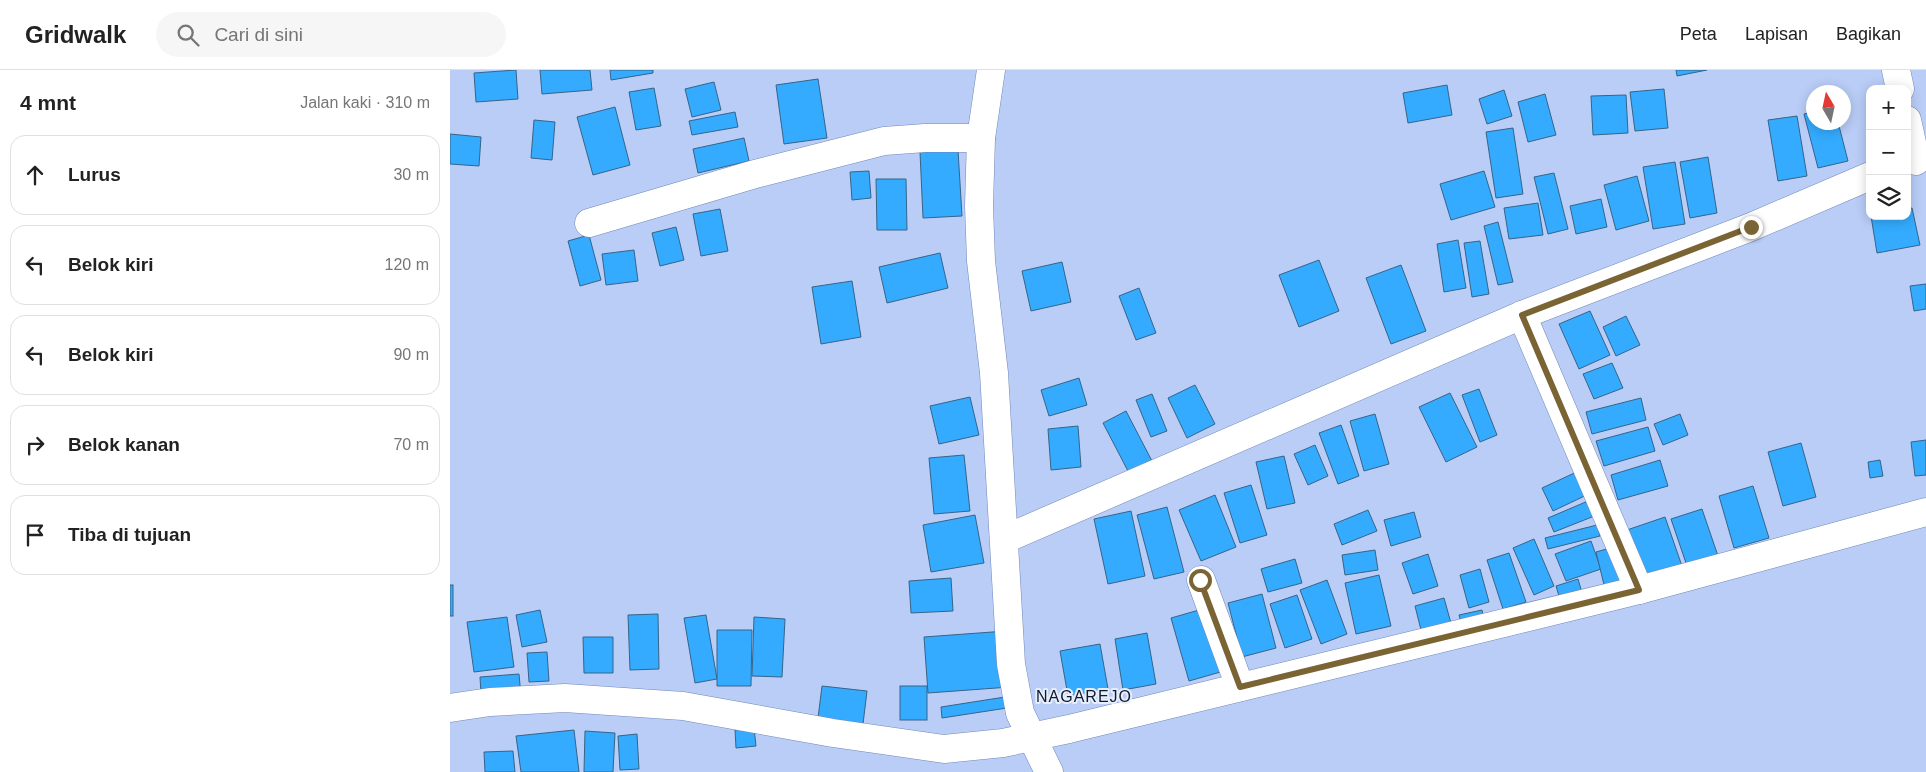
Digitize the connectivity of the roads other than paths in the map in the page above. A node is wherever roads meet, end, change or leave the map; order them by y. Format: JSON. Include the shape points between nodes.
{"nodes":[{"id":1,"x":991,"y":70,"type":"edge"},
{"id":2,"x":1896,"y":70,"type":"edge"},
{"id":3,"x":1899,"y":85,"type":"edge"},
{"id":4,"x":1909,"y":130,"type":"edge"},
{"id":5,"x":981,"y":138,"type":"junction"},
{"id":6,"x":1916,"y":161,"type":"edge"},
{"id":7,"x":1866,"y":178,"type":"edge"},
{"id":8,"x":589,"y":223,"type":"dead end"},
{"id":9,"x":1522,"y":315,"type":"junction"},
{"id":10,"x":1926,"y":512,"type":"edge"},
{"id":11,"x":1005,"y":540,"type":"junction"},
{"id":12,"x":1200,"y":580,"type":"dead end"},
{"id":13,"x":1639,"y":590,"type":"junction"},
{"id":14,"x":1240,"y":687,"type":"junction"},
{"id":15,"x":450,"y":708,"type":"edge"},
{"id":16,"x":1034,"y":737,"type":"junction"},
{"id":17,"x":1049,"y":772,"type":"edge"}],
"edges":[{"from":1,"to":5,"type":"street"},
{"from":2,"to":3,"type":"street"},
{"from":4,"to":6,"type":"street"},
{"from":5,"to":8,"type":"street","via":[[884,142],[755,174]]},
{"from":5,"to":11,"type":"street","via":[[981,261],[994,373]]},
{"from":7,"to":9,"type":"street","via":[[1751,227]]},
{"from":9,"to":11,"type":"street"},
{"from":9,"to":13,"type":"street"},
{"from":10,"to":13,"type":"street"},
{"from":11,"to":16,"type":"street","via":[[1011,664],[1020,713]]},
{"from":12,"to":14,"type":"street"},
{"from":13,"to":14,"type":"street"},
{"from":14,"to":16,"type":"street"},
{"from":15,"to":16,"type":"street","via":[[490,702],[565,698],[683,706],[944,749]]},
{"from":16,"to":17,"type":"street"}]}
